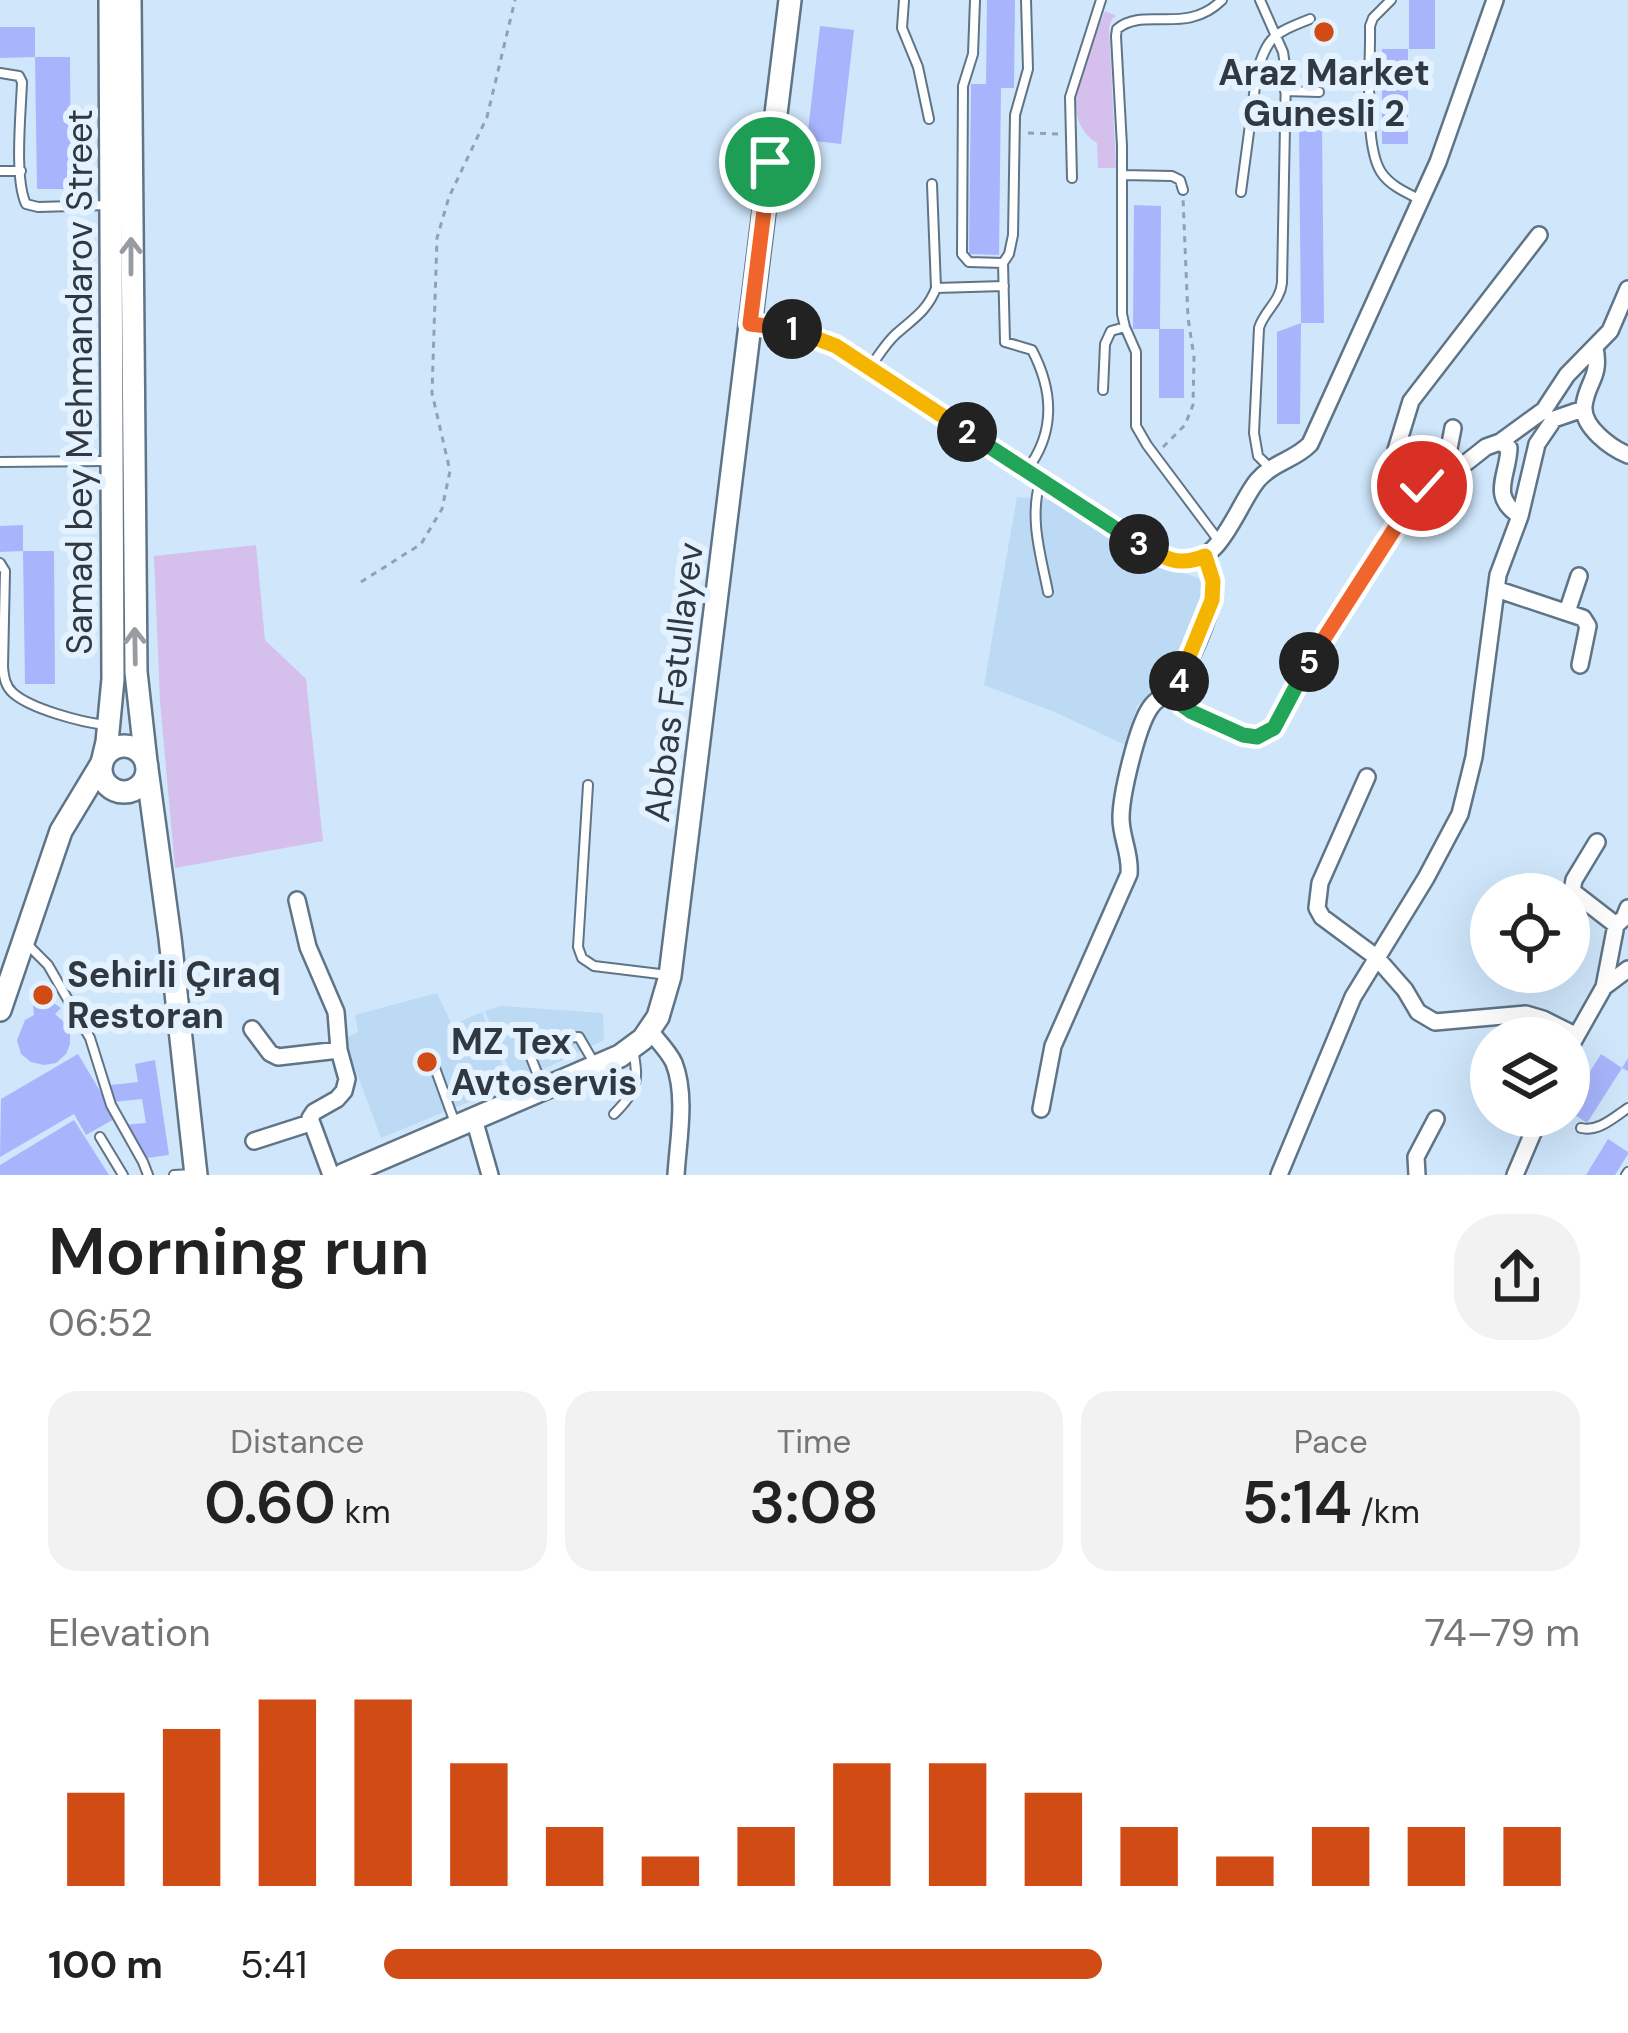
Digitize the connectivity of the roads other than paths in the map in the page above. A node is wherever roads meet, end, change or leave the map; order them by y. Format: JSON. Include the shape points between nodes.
{"nodes":[{"id":1,"x":110,"y":0,"type":"edge"},
{"id":2,"x":130,"y":0,"type":"edge"},
{"id":3,"x":790,"y":0,"type":"edge"},
{"id":4,"x":904,"y":0,"type":"edge"},
{"id":5,"x":975,"y":0,"type":"edge"},
{"id":6,"x":1026,"y":0,"type":"edge"},
{"id":7,"x":1101,"y":0,"type":"edge"},
{"id":8,"x":1222,"y":0,"type":"edge"},
{"id":9,"x":1260,"y":0,"type":"edge"},
{"id":10,"x":1390,"y":0,"type":"edge"},
{"id":11,"x":1495,"y":0,"type":"edge"},
{"id":12,"x":1310,"y":19,"type":"dead end"},
{"id":13,"x":1276,"y":33,"type":"junction"},
{"id":14,"x":0,"y":73,"type":"edge"},
{"id":15,"x":1285,"y":91,"type":"junction"},
{"id":16,"x":1319,"y":92,"type":"dead end"},
{"id":17,"x":928,"y":119,"type":"dead end"},
{"id":18,"x":0,"y":171,"type":"edge"},
{"id":19,"x":21,"y":171,"type":"junction"},
{"id":20,"x":1123,"y":175,"type":"junction"},
{"id":21,"x":1072,"y":178,"type":"dead end"},
{"id":22,"x":932,"y":184,"type":"dead end"},
{"id":23,"x":1183,"y":190,"type":"road end"},
{"id":24,"x":1241,"y":192,"type":"dead end"},
{"id":25,"x":1421,"y":200,"type":"junction"},
{"id":26,"x":111,"y":205,"type":"junction"},
{"id":27,"x":1539,"y":235,"type":"dead end"},
{"id":28,"x":1003,"y":263,"type":"junction"},
{"id":29,"x":1004,"y":286,"type":"junction"},
{"id":30,"x":936,"y":288,"type":"junction"},
{"id":31,"x":1628,"y":289,"type":"edge"},
{"id":32,"x":750,"y":324,"type":"junction"},
{"id":33,"x":1125,"y":327,"type":"junction"},
{"id":34,"x":1595,"y":348,"type":"junction"},
{"id":35,"x":870,"y":368,"type":"junction"},
{"id":36,"x":1103,"y":390,"type":"dead end"},
{"id":37,"x":1583,"y":409,"type":"junction"},
{"id":38,"x":1453,"y":428,"type":"dead end"},
{"id":39,"x":1501,"y":442,"type":"junction"},
{"id":40,"x":1628,"y":454,"type":"edge"},
{"id":41,"x":112,"y":460,"type":"junction"},
{"id":42,"x":0,"y":462,"type":"edge"},
{"id":43,"x":1270,"y":468,"type":"junction"},
{"id":44,"x":1450,"y":472,"type":"junction"},
{"id":45,"x":1033,"y":476,"type":"junction"},
{"id":46,"x":1406,"y":508,"type":"junction"},
{"id":47,"x":1520,"y":515,"type":"junction"},
{"id":48,"x":1219,"y":542,"type":"junction"},
{"id":49,"x":1205,"y":556,"type":"junction"},
{"id":50,"x":0,"y":563,"type":"edge"},
{"id":51,"x":1579,"y":576,"type":"dead end"},
{"id":52,"x":1496,"y":589,"type":"junction"},
{"id":53,"x":1048,"y":592,"type":"dead end"},
{"id":54,"x":1567,"y":612,"type":"junction"},
{"id":55,"x":1580,"y":664,"type":"dead end"},
{"id":56,"x":2,"y":667,"type":"edge"},
{"id":57,"x":1173,"y":692,"type":"junction"},
{"id":58,"x":109,"y":725,"type":"junction"},
{"id":59,"x":102,"y":763,"type":"junction"},
{"id":60,"x":146,"y":766,"type":"junction"},
{"id":61,"x":1367,"y":777,"type":"dead end"},
{"id":62,"x":588,"y":785,"type":"dead end"},
{"id":63,"x":121,"y":792,"type":"junction"},
{"id":64,"x":70,"y":815,"type":"junction"},
{"id":65,"x":1597,"y":842,"type":"dead end"},
{"id":66,"x":158,"y":845,"type":"junction"},
{"id":67,"x":296,"y":900,"type":"dead end"},
{"id":68,"x":1628,"y":908,"type":"edge"},
{"id":69,"x":1616,"y":925,"type":"junction"},
{"id":70,"x":24,"y":941,"type":"junction"},
{"id":71,"x":1376,"y":957,"type":"junction"},
{"id":72,"x":1628,"y":969,"type":"edge"},
{"id":73,"x":670,"y":976,"type":"junction"},
{"id":74,"x":5,"y":978,"type":"edge"},
{"id":75,"x":1604,"y":987,"type":"junction"},
{"id":76,"x":0,"y":1010,"type":"edge"},
{"id":77,"x":1492,"y":1017,"type":"edge"},
{"id":78,"x":1539,"y":1017,"type":"edge"},
{"id":79,"x":1587,"y":1017,"type":"edge"},
{"id":80,"x":1470,"y":1019,"type":"edge"},
{"id":81,"x":252,"y":1029,"type":"dead end"},
{"id":82,"x":650,"y":1031,"type":"junction"},
{"id":83,"x":632,"y":1048,"type":"junction"},
{"id":84,"x":340,"y":1050,"type":"junction"},
{"id":85,"x":435,"y":1068,"type":"dead end"},
{"id":86,"x":597,"y":1068,"type":"junction"},
{"id":87,"x":544,"y":1090,"type":"junction"},
{"id":88,"x":1628,"y":1108,"type":"edge"},
{"id":89,"x":1041,"y":1109,"type":"dead end"},
{"id":90,"x":614,"y":1114,"type":"dead end"},
{"id":91,"x":1436,"y":1119,"type":"dead end"},
{"id":92,"x":310,"y":1123,"type":"junction"},
{"id":93,"x":465,"y":1123,"type":"junction"},
{"id":94,"x":1590,"y":1130,"type":"edge"},
{"id":95,"x":100,"y":1137,"type":"dead end"},
{"id":96,"x":1531,"y":1137,"type":"edge"},
{"id":97,"x":254,"y":1141,"type":"dead end"},
{"id":98,"x":195,"y":1174,"type":"edge"},
{"id":99,"x":123,"y":1175,"type":"edge"},
{"id":100,"x":148,"y":1175,"type":"edge"},
{"id":101,"x":174,"y":1175,"type":"edge"},
{"id":102,"x":342,"y":1175,"type":"edge"},
{"id":103,"x":490,"y":1175,"type":"edge"},
{"id":104,"x":676,"y":1175,"type":"edge"},
{"id":105,"x":1279,"y":1175,"type":"edge"},
{"id":106,"x":1417,"y":1175,"type":"edge"},
{"id":107,"x":1515,"y":1175,"type":"edge"}],
"edges":[{"from":1,"to":26,"type":"main road","name":"Samad bey Mehmandarov Street"},
{"from":60,"to":2,"type":"main road","name":"Samad bey Mehmandarov Street","one_way":true,"via":[[136,672]]},
{"from":3,"to":32,"type":"main road","name":"Abbas Fətullayev"},
{"from":4,"to":17,"type":"lane","via":[[902,28]]},
{"from":5,"to":28,"type":"lane","via":[[963,86],[962,254],[969,262]]},
{"from":6,"to":28,"type":"lane","via":[[1028,68],[1015,115],[1013,235]]},
{"from":7,"to":21,"type":"lane","via":[[1070,97]]},
{"from":8,"to":20,"type":"lane","via":[[1188,20],[1117,29]]},
{"from":9,"to":13,"type":"lane"},
{"from":10,"to":25,"type":"lane","via":[[1370,26],[1374,156],[1388,181]]},
{"from":11,"to":25,"type":"street"},
{"from":12,"to":13,"type":"lane"},
{"from":13,"to":15,"type":"lane"},
{"from":13,"to":24,"type":"lane","via":[[1257,72]]},
{"from":14,"to":19,"type":"lane","via":[[22,82]]},
{"from":15,"to":16,"type":"lane"},
{"from":15,"to":43,"type":"lane","via":[[1282,284],[1259,328],[1254,433]]},
{"from":18,"to":19,"type":"lane"},
{"from":19,"to":26,"type":"lane","via":[[26,204]]},
{"from":20,"to":23,"type":"lane","via":[[1172,176]]},
{"from":20,"to":33,"type":"lane"},
{"from":22,"to":30,"type":"lane"},
{"from":25,"to":43,"type":"street","via":[[1310,444]]},
{"from":26,"to":41,"type":"main road","name":"Samad bey Mehmandarov Street"},
{"from":27,"to":46,"type":"street","via":[[1411,401],[1396,451]]},
{"from":28,"to":29,"type":"lane"},
{"from":29,"to":30,"type":"lane"},
{"from":29,"to":45,"type":"lane","via":[[1005,342],[1032,350],[1049,402]]},
{"from":30,"to":35,"type":"lane"},
{"from":31,"to":34,"type":"street"},
{"from":32,"to":35,"type":"street","via":[[824,339]]},
{"from":32,"to":73,"type":"main road","name":"Abbas Fətullayev"},
{"from":33,"to":36,"type":"lane","via":[[1105,344]]},
{"from":33,"to":48,"type":"lane","via":[[1136,352],[1136,426]]},
{"from":34,"to":37,"type":"street","via":[[1598,364]]},
{"from":34,"to":39,"type":"street","via":[[1544,410]]},
{"from":35,"to":45,"type":"street"},
{"from":37,"to":40,"type":"street","via":[[1603,439]]},
{"from":37,"to":47,"type":"street","via":[[1554,419],[1538,444]]},
{"from":38,"to":44,"type":"street"},
{"from":39,"to":44,"type":"street"},
{"from":39,"to":47,"type":"street","via":[[1509,448],[1502,499]]},
{"from":41,"to":42,"type":"lane"},
{"from":41,"to":58,"type":"main road","name":"Samad bey Mehmandarov Street"},
{"from":43,"to":48,"type":"street"},
{"from":44,"to":46,"type":"street","via":[[1422,486]]},
{"from":45,"to":49,"type":"street","via":[[1166,557]]},
{"from":45,"to":53,"type":"lane"},
{"from":46,"to":57,"type":"street","via":[[1274,728],[1243,735],[1192,712]]},
{"from":47,"to":52,"type":"street"},
{"from":48,"to":49,"type":"street"},
{"from":49,"to":57,"type":"street","via":[[1212,600]]},
{"from":50,"to":56,"type":"lane"},
{"from":51,"to":54,"type":"street"},
{"from":52,"to":54,"type":"street"},
{"from":52,"to":71,"type":"street","via":[[1460,814]]},
{"from":54,"to":55,"type":"street","via":[[1588,626]]},
{"from":56,"to":58,"type":"lane","via":[[11,692],[25,701]]},
{"from":57,"to":89,"type":"street","via":[[1153,704],[1136,742],[1120,812],[1129,874],[1053,1046]]},
{"from":58,"to":59,"type":"main road","name":"Samad bey Mehmandarov Street"},
{"from":59,"to":60,"type":"main road","via":[[123,746],[137,750]]},
{"from":59,"to":63,"type":"main road","via":[[103,778]]},
{"from":59,"to":64,"type":"main road"},
{"from":60,"to":63,"type":"main road","via":[[136,789]]},
{"from":60,"to":66,"type":"main road","name":"Samad bey Mehmandarov Street"},
{"from":61,"to":71,"type":"street","via":[[1319,883],[1317,908]]},
{"from":62,"to":73,"type":"lane","via":[[582,958]]},
{"from":63,"to":64,"type":"main road","via":[[97,796]]},
{"from":63,"to":66,"type":"main road","via":[[140,806]]},
{"from":64,"to":70,"type":"main road"},
{"from":65,"to":69,"type":"street","via":[[1572,891]]},
{"from":66,"to":98,"type":"main road","name":"Samad bey Mehmandarov Street"},
{"from":67,"to":84,"type":"street","via":[[336,1012]]},
{"from":68,"to":69,"type":"street"},
{"from":69,"to":75,"type":"street"},
{"from":70,"to":74,"type":"main road"},
{"from":70,"to":100,"type":"lane","via":[[48,965],[90,1038],[111,1105]]},
{"from":71,"to":80,"type":"street","via":[[1418,1012],[1435,1022]]},
{"from":71,"to":105,"type":"street"},
{"from":72,"to":75,"type":"street"},
{"from":73,"to":82,"type":"main road","name":"Abbas Fətullayev"},
{"from":74,"to":76,"type":"main road"},
{"from":75,"to":79,"type":"street"},
{"from":77,"to":78,"type":"street"},
{"from":81,"to":84,"type":"street","via":[[278,1057]]},
{"from":82,"to":83,"type":"main road","name":"Abbas Fətullayev"},
{"from":82,"to":104,"type":"street","via":[[677,1074]]},
{"from":83,"to":86,"type":"main road","name":"Abbas Fətullayev"},
{"from":83,"to":90,"type":"lane","via":[[637,1081]]},
{"from":84,"to":92,"type":"street","via":[[344,1090]]},
{"from":85,"to":93,"type":"lane"},
{"from":86,"to":87,"type":"main road","name":"Abbas Fətullayev"},
{"from":86,"to":87,"type":"lane","via":[[579,1037],[532,1040],[528,1050]]},
{"from":87,"to":93,"type":"main road","name":"Abbas Fətullayev"},
{"from":88,"to":94,"type":"lane"},
{"from":91,"to":106,"type":"street","via":[[1416,1157]]},
{"from":92,"to":97,"type":"street"},
{"from":92,"to":102,"type":"street","name":"Abbas Fətullayev"},
{"from":93,"to":102,"type":"main road","name":"Abbas Fətullayev"},
{"from":93,"to":103,"type":"street"},
{"from":95,"to":99,"type":"lane"},
{"from":96,"to":107,"type":"street"},
{"from":98,"to":101,"type":"lane"}]}
